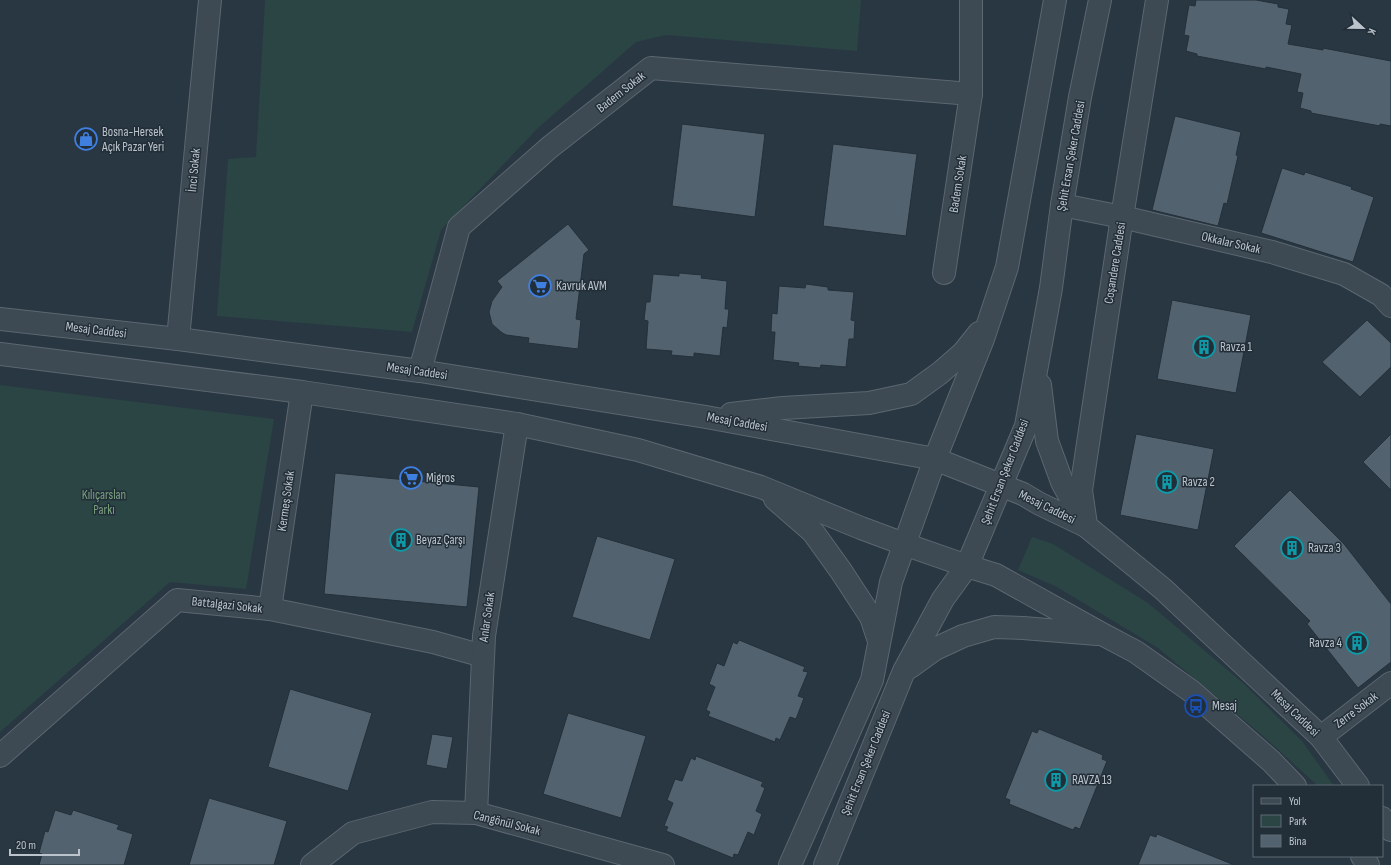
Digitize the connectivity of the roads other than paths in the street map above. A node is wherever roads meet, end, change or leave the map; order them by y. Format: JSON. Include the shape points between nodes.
{"nodes":[{"id":1,"x":210,"y":0,"type":"edge"},
{"id":2,"x":971,"y":0,"type":"edge"},
{"id":3,"x":1055,"y":0,"type":"edge"},
{"id":4,"x":1100,"y":0,"type":"edge"},
{"id":5,"x":1157,"y":0,"type":"edge"},
{"id":6,"x":971,"y":94,"type":"junction"},
{"id":7,"x":1062,"y":205,"type":"junction"},
{"id":8,"x":1122,"y":217,"type":"junction"},
{"id":9,"x":944,"y":274,"type":"dead end"},
{"id":10,"x":1391,"y":306,"type":"edge"},
{"id":11,"x":0,"y":319,"type":"edge"},
{"id":12,"x":988,"y":321,"type":"junction"},
{"id":13,"x":178,"y":339,"type":"junction"},
{"id":14,"x":0,"y":354,"type":"edge"},
{"id":15,"x":1037,"y":364,"type":"junction"},
{"id":16,"x":420,"y":371,"type":"junction"},
{"id":17,"x":302,"y":392,"type":"junction"},
{"id":18,"x":706,"y":417,"type":"junction"},
{"id":19,"x":517,"y":424,"type":"junction"},
{"id":20,"x":934,"y":459,"type":"junction"},
{"id":21,"x":1001,"y":486,"type":"junction"},
{"id":22,"x":761,"y":487,"type":"junction"},
{"id":23,"x":1086,"y":526,"type":"junction"},
{"id":24,"x":904,"y":544,"type":"junction"},
{"id":25,"x":967,"y":566,"type":"junction"},
{"id":26,"x":270,"y":610,"type":"junction"},
{"id":27,"x":1102,"y":634,"type":"junction"},
{"id":28,"x":879,"y":643,"type":"junction"},
{"id":29,"x":483,"y":656,"type":"junction"},
{"id":30,"x":904,"y":671,"type":"junction"},
{"id":31,"x":1391,"y":683,"type":"edge"},
{"id":32,"x":1320,"y":737,"type":"junction"},
{"id":33,"x":0,"y":756,"type":"edge"},
{"id":34,"x":1294,"y":785,"type":"edge"},
{"id":35,"x":1357,"y":785,"type":"edge"},
{"id":36,"x":476,"y":813,"type":"junction"},
{"id":37,"x":1383,"y":819,"type":"edge"},
{"id":38,"x":1391,"y":830,"type":"edge"},
{"id":39,"x":312,"y":865,"type":"edge"},
{"id":40,"x":663,"y":865,"type":"edge"},
{"id":41,"x":790,"y":865,"type":"edge"},
{"id":42,"x":825,"y":865,"type":"edge"}],
"edges":[{"from":1,"to":13,"type":"street","name":"İnci Sokak"},
{"from":2,"to":6,"type":"street","name":"Badem Sokak"},
{"from":3,"to":12,"type":"street","name":"Şehit Ersan Şeker Caddesi","via":[[1007,267]]},
{"from":4,"to":7,"type":"street","name":"Şehit Ersan Şeker Caddesi"},
{"from":5,"to":8,"type":"street","name":"Coşandere Caddesi"},
{"from":6,"to":9,"type":"street","name":"Badem Sokak"},
{"from":6,"to":16,"type":"street","name":"Badem Sokak","via":[[651,68],[550,147],[459,227]]},
{"from":7,"to":8,"type":"street","name":"Okkalar Sokak"},
{"from":7,"to":15,"type":"street","name":"Şehit Ersan Şeker Caddesi","via":[[1051,288]]},
{"from":8,"to":10,"type":"street","name":"Okkalar Sokak","via":[[1272,252],[1344,274],[1381,295]]},
{"from":8,"to":23,"type":"street","name":"Coşandere Caddesi","via":[[1081,490]]},
{"from":11,"to":13,"type":"street","name":"Mesaj Caddesi"},
{"from":12,"to":18,"type":"street","via":[[963,353],[911,394],[869,404],[783,408]]},
{"from":12,"to":20,"type":"street","name":"Şehit Ersan Şeker Caddesi"},
{"from":13,"to":16,"type":"street","name":"Mesaj Caddesi"},
{"from":14,"to":17,"type":"street"},
{"from":15,"to":21,"type":"street","name":"Şehit Ersan Şeker Caddesi","via":[[1026,426]]},
{"from":15,"to":23,"type":"street","via":[[1047,441],[1062,482]]},
{"from":16,"to":18,"type":"street","name":"Mesaj Caddesi"},
{"from":17,"to":19,"type":"street"},
{"from":17,"to":26,"type":"street","name":"Kermeş Sokak"},
{"from":18,"to":20,"type":"street","name":"Mesaj Caddesi"},
{"from":19,"to":22,"type":"street","via":[[638,450]]},
{"from":19,"to":29,"type":"street","name":"Anlar Sokak"},
{"from":20,"to":21,"type":"street","name":"Mesaj Caddesi"},
{"from":20,"to":24,"type":"street","name":"Şehit Ersan Şeker Caddesi"},
{"from":21,"to":23,"type":"street","name":"Mesaj Caddesi","via":[[1023,494]]},
{"from":21,"to":25,"type":"street","name":"Şehit Ersan Şeker Caddesi"},
{"from":22,"to":24,"type":"street"},
{"from":22,"to":28,"type":"street","via":[[813,532],[871,617]]},
{"from":23,"to":32,"type":"street","name":"Mesaj Caddesi","via":[[1163,589]]},
{"from":24,"to":25,"type":"street"},
{"from":24,"to":28,"type":"street","name":"Şehit Ersan Şeker Caddesi","via":[[891,582]]},
{"from":25,"to":27,"type":"street","via":[[996,574]]},
{"from":25,"to":30,"type":"street","name":"Şehit Ersan Şeker Caddesi","via":[[943,599]]},
{"from":26,"to":29,"type":"street","name":"Battalgazi Sokak","via":[[433,642]]},
{"from":26,"to":33,"type":"street","name":"Battalgazi Sokak","via":[[177,600]]},
{"from":27,"to":30,"type":"street","via":[[994,627],[963,636],[935,649]]},
{"from":27,"to":34,"type":"street","via":[[1136,652],[1191,691],[1271,761]]},
{"from":28,"to":41,"type":"street","name":"Şehit Ersan Şeker Caddesi","via":[[872,680]]},
{"from":29,"to":36,"type":"street","name":"Anlar Sokak"},
{"from":30,"to":42,"type":"street","name":"Şehit Ersan Şeker Caddesi"},
{"from":31,"to":32,"type":"street","name":"Zerre Sokak"},
{"from":32,"to":35,"type":"street","name":"Mesaj Caddesi"},
{"from":36,"to":39,"type":"street","name":"Cangönül Sokak","via":[[432,812],[353,833]]},
{"from":36,"to":40,"type":"street","name":"Cangönül Sokak"},
{"from":37,"to":38,"type":"street"}]}
